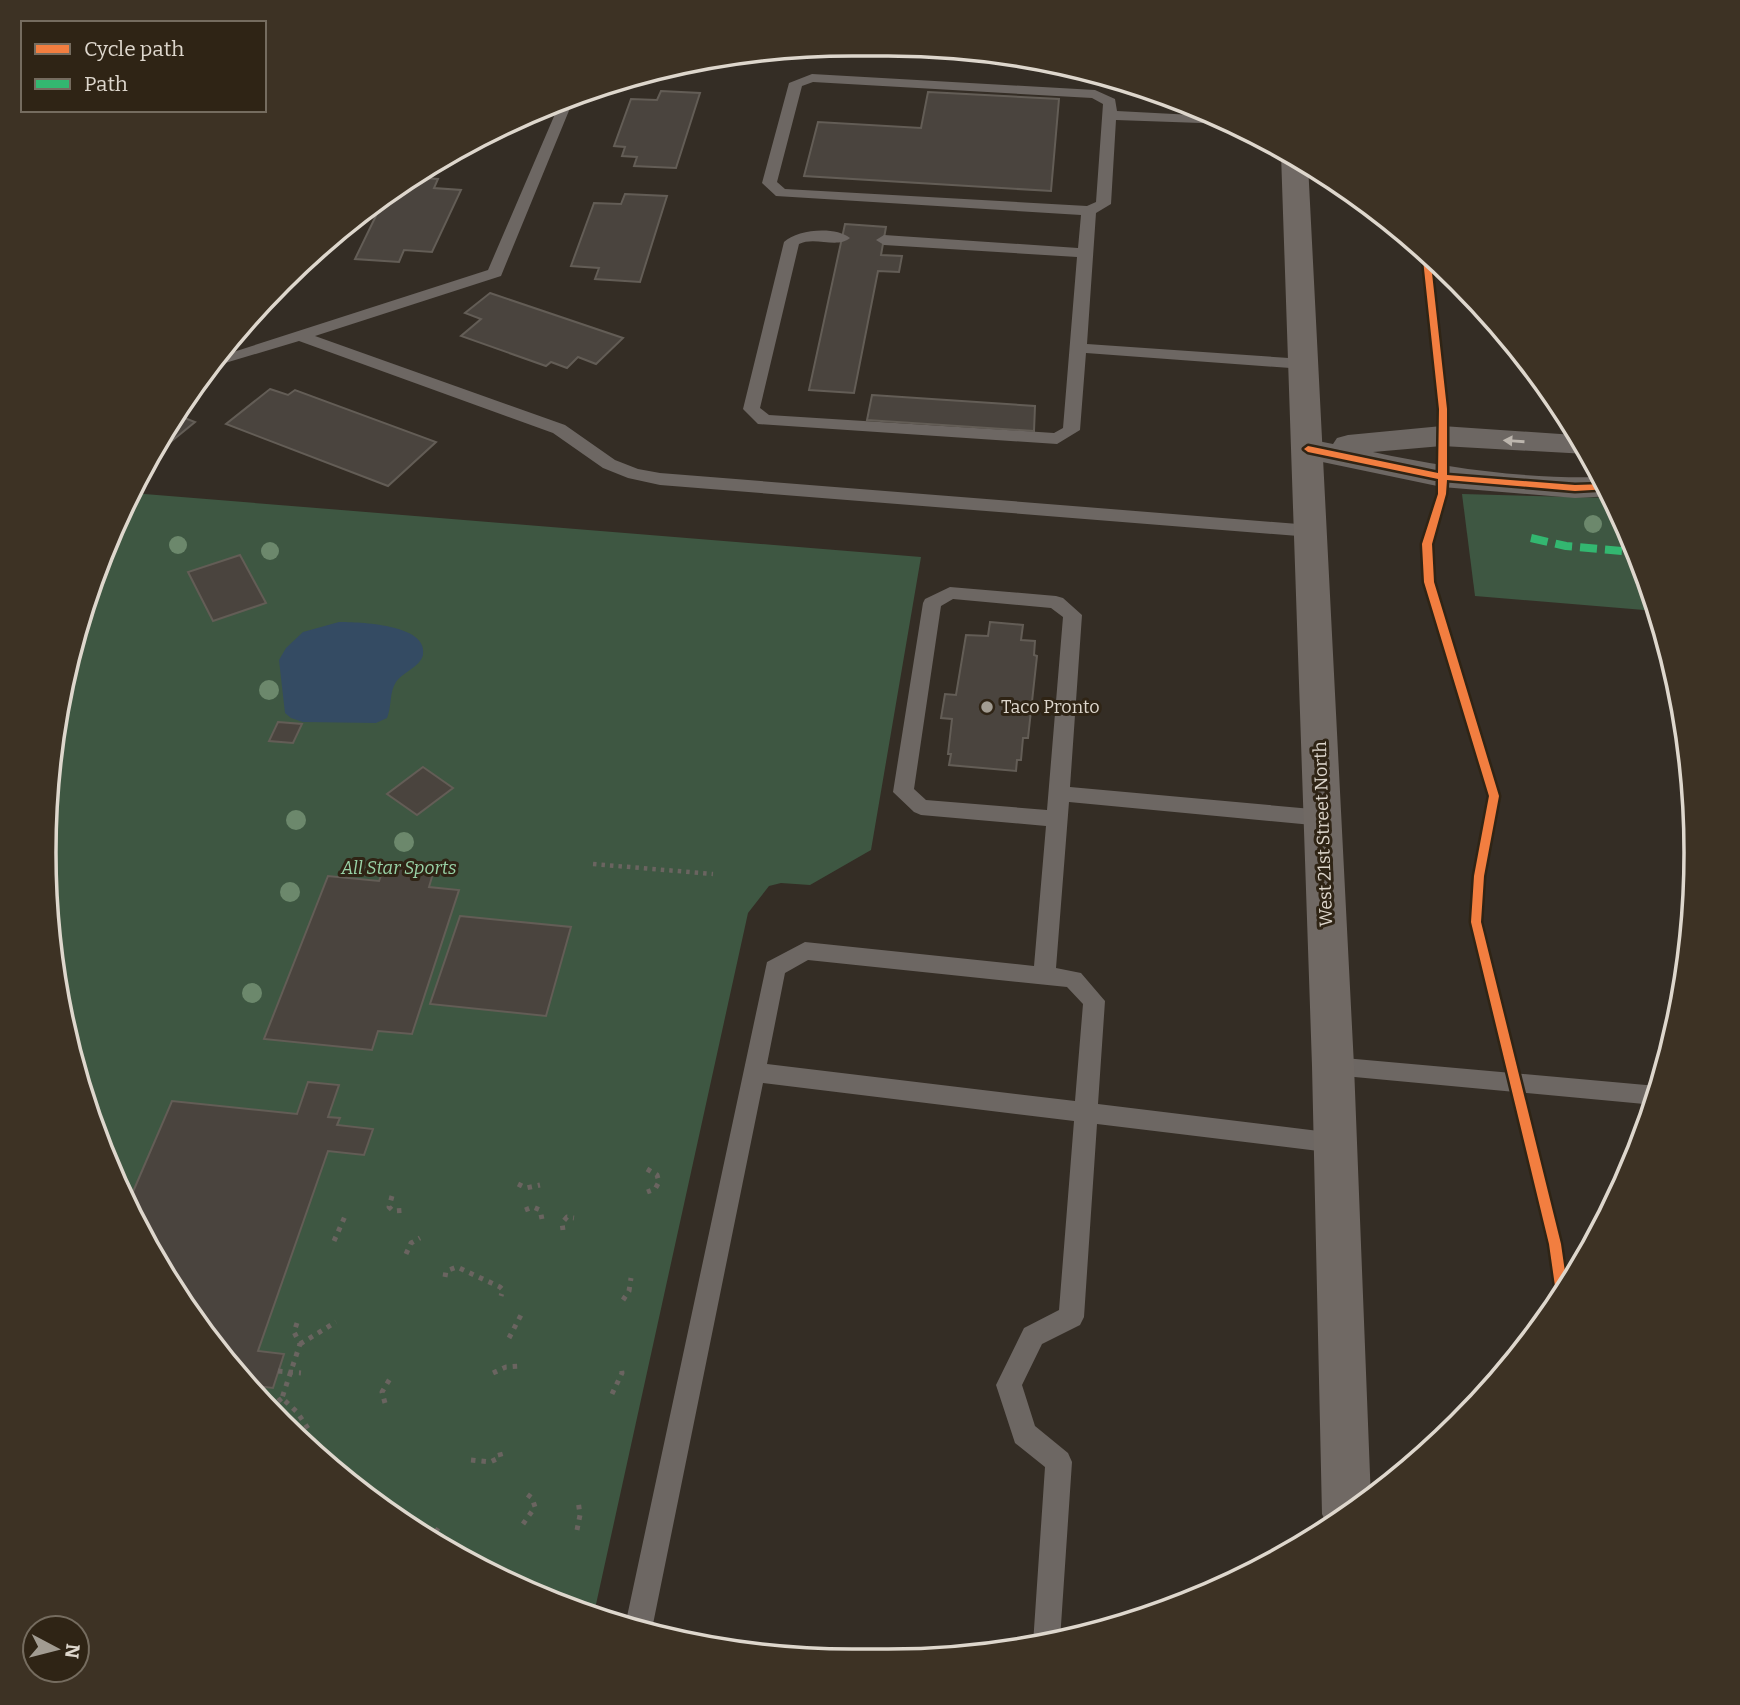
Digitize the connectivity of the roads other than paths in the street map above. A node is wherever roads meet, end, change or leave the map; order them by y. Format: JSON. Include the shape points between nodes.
{"nodes":[{"id":1,"x":563,"y":111,"type":"edge"},
{"id":2,"x":1109,"y":115,"type":"junction"},
{"id":3,"x":1198,"y":120,"type":"edge"},
{"id":4,"x":1295,"y":168,"type":"edge"},
{"id":5,"x":1089,"y":211,"type":"junction"},
{"id":6,"x":842,"y":238,"type":"dead end"},
{"id":7,"x":884,"y":240,"type":"dead end"},
{"id":8,"x":1085,"y":253,"type":"junction"},
{"id":9,"x":302,"y":337,"type":"junction"},
{"id":10,"x":1078,"y":348,"type":"junction"},
{"id":11,"x":228,"y":359,"type":"edge"},
{"id":12,"x":1304,"y":364,"type":"junction"},
{"id":13,"x":1571,"y":444,"type":"edge"},
{"id":14,"x":1308,"y":449,"type":"junction"},
{"id":15,"x":1595,"y":487,"type":"edge"},
{"id":16,"x":1311,"y":531,"type":"junction"},
{"id":17,"x":1059,"y":794,"type":"junction"},
{"id":18,"x":1323,"y":818,"type":"junction"},
{"id":19,"x":1057,"y":819,"type":"junction"},
{"id":20,"x":1044,"y":976,"type":"junction"},
{"id":21,"x":1333,"y":1066,"type":"junction"},
{"id":22,"x":752,"y":1072,"type":"junction"},
{"id":23,"x":1646,"y":1095,"type":"edge"},
{"id":24,"x":1085,"y":1112,"type":"junction"},
{"id":25,"x":1335,"y":1143,"type":"junction"},
{"id":26,"x":1348,"y":1502,"type":"edge"},
{"id":27,"x":640,"y":1620,"type":"edge"},
{"id":28,"x":1047,"y":1633,"type":"edge"}],
"edges":[{"from":1,"to":9,"type":"lane","via":[[495,273]]},
{"from":2,"to":3,"type":"lane"},
{"from":2,"to":5,"type":"lane","via":[[1103,204]]},
{"from":2,"to":5,"type":"lane","via":[[1110,102],[1096,94],[812,78],[796,83],[769,183],[781,193]]},
{"from":4,"to":12,"type":"main road","name":"West 21st Street North"},
{"from":5,"to":8,"type":"lane"},
{"from":6,"to":10,"type":"lane","via":[[805,235],[792,242],[751,410],[764,420],[1057,439],[1071,430]]},
{"from":7,"to":8,"type":"lane"},
{"from":8,"to":10,"type":"lane"},
{"from":9,"to":11,"type":"lane"},
{"from":9,"to":16,"type":"lane","via":[[559,429],[609,464],[634,474]]},
{"from":10,"to":12,"type":"lane"},
{"from":12,"to":14,"type":"main road","name":"West 21st Street North"},
{"from":13,"to":14,"type":"street","one_way":true,"via":[[1442,436]]},
{"from":14,"to":15,"type":"street","via":[[1442,477]]},
{"from":14,"to":16,"type":"main road","name":"West 21st Street North"},
{"from":16,"to":18,"type":"main road","name":"West 21st Street North"},
{"from":17,"to":18,"type":"lane"},
{"from":17,"to":19,"type":"lane"},
{"from":17,"to":19,"type":"lane","via":[[1073,615],[1056,602],[950,593],[932,603],[903,792],[921,807]]},
{"from":18,"to":21,"type":"main road","name":"West 21st Street North"},
{"from":19,"to":20,"type":"lane"},
{"from":20,"to":22,"type":"lane","via":[[806,951],[775,968]]},
{"from":20,"to":24,"type":"lane","via":[[1073,979],[1094,1001]]},
{"from":21,"to":23,"type":"lane"},
{"from":21,"to":25,"type":"main road","name":"West 21st Street North"},
{"from":22,"to":24,"type":"lane"},
{"from":22,"to":27,"type":"lane"},
{"from":24,"to":25,"type":"lane"},
{"from":24,"to":28,"type":"lane","via":[[1070,1317],[1033,1336],[1009,1385],[1024,1434],[1059,1462]]},
{"from":25,"to":26,"type":"main road","name":"West 21st Street North"}]}
